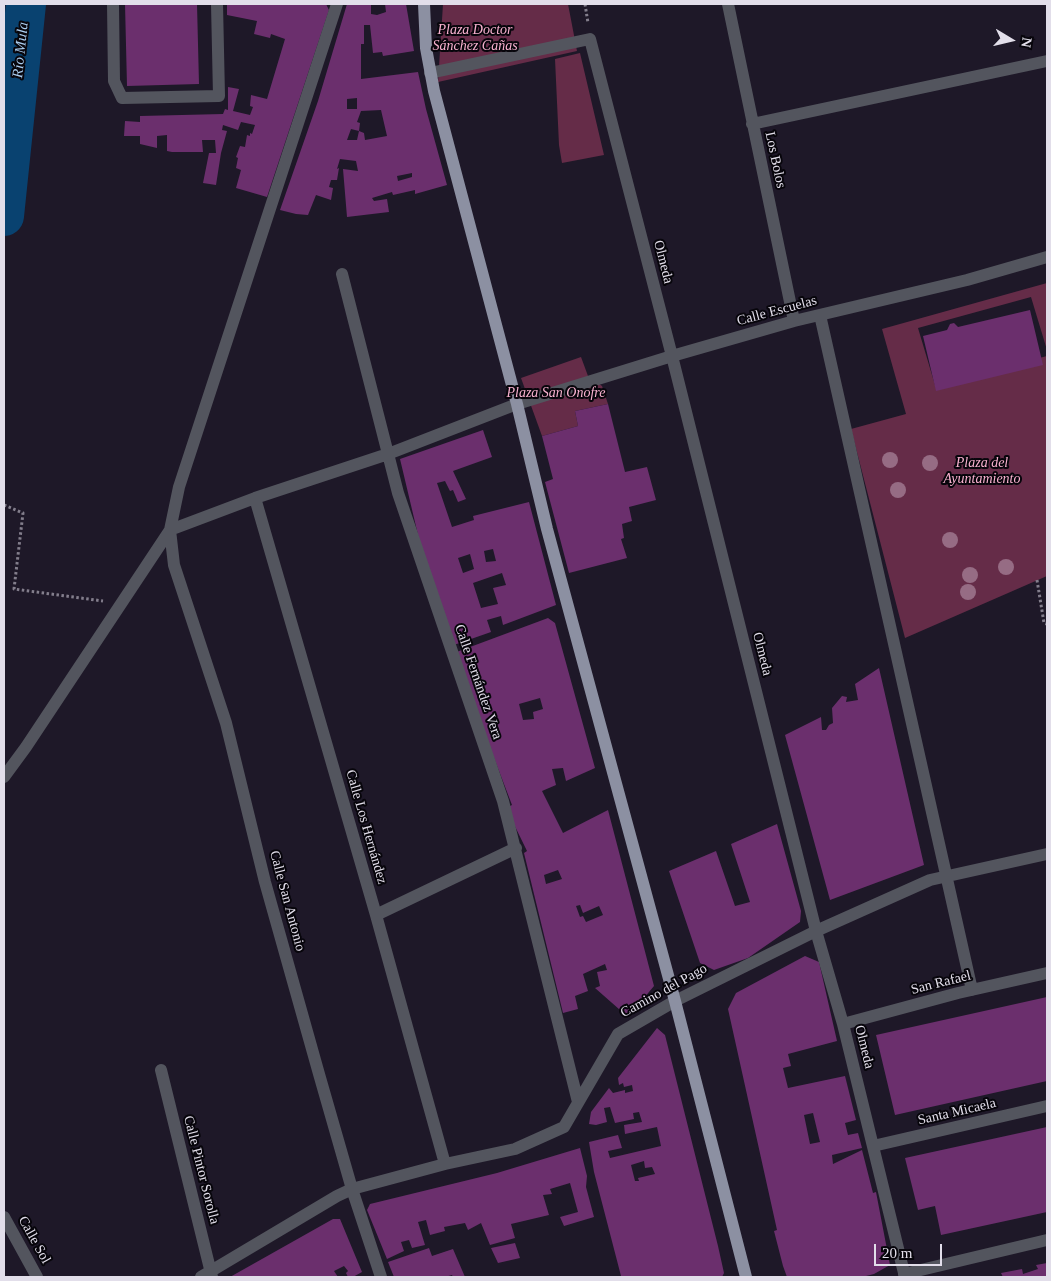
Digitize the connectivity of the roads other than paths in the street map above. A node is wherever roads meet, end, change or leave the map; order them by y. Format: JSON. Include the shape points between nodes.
{"nodes":[{"id":1,"x":113,"y":4,"type":"edge"},
{"id":2,"x":217,"y":4,"type":"edge"},
{"id":3,"x":337,"y":4,"type":"edge"},
{"id":4,"x":424,"y":4,"type":"edge"},
{"id":5,"x":728,"y":4,"type":"edge"},
{"id":6,"x":1047,"y":60,"type":"edge"},
{"id":7,"x":430,"y":73,"type":"junction"},
{"id":8,"x":752,"y":124,"type":"junction"},
{"id":9,"x":1047,"y":257,"type":"edge"},
{"id":10,"x":342,"y":274,"type":"dead end"},
{"id":11,"x":820,"y":315,"type":"junction"},
{"id":12,"x":794,"y":321,"type":"junction"},
{"id":13,"x":672,"y":356,"type":"junction"},
{"id":14,"x":518,"y":404,"type":"junction"},
{"id":15,"x":388,"y":454,"type":"junction"},
{"id":16,"x":255,"y":498,"type":"junction"},
{"id":17,"x":170,"y":530,"type":"junction"},
{"id":18,"x":4,"y":777,"type":"edge"},
{"id":19,"x":516,"y":848,"type":"junction"},
{"id":20,"x":1047,"y":854,"type":"edge"},
{"id":21,"x":946,"y":877,"type":"junction"},
{"id":22,"x":376,"y":916,"type":"junction"},
{"id":23,"x":816,"y":931,"type":"junction"},
{"id":24,"x":1047,"y":973,"type":"edge"},
{"id":25,"x":972,"y":990,"type":"junction"},
{"id":26,"x":675,"y":1001,"type":"junction"},
{"id":27,"x":843,"y":1024,"type":"junction"},
{"id":28,"x":161,"y":1070,"type":"dead end"},
{"id":29,"x":578,"y":1102,"type":"junction"},
{"id":30,"x":1047,"y":1106,"type":"edge"},
{"id":31,"x":873,"y":1146,"type":"junction"},
{"id":32,"x":445,"y":1164,"type":"junction"},
{"id":33,"x":352,"y":1189,"type":"junction"},
{"id":34,"x":4,"y":1217,"type":"edge"},
{"id":35,"x":1047,"y":1240,"type":"edge"},
{"id":36,"x":207,"y":1276,"type":"edge"},
{"id":37,"x":904,"y":1276,"type":"edge"},
{"id":38,"x":37,"y":1277,"type":"edge"},
{"id":39,"x":381,"y":1277,"type":"edge"},
{"id":40,"x":746,"y":1277,"type":"edge"}],
"edges":[{"from":1,"to":2,"type":"street","via":[[114,81],[122,98],[219,96]]},
{"from":3,"to":17,"type":"street","via":[[179,487]]},
{"from":4,"to":7,"type":"main road"},
{"from":5,"to":8,"type":"street","name":"Los Bolos"},
{"from":6,"to":8,"type":"street"},
{"from":7,"to":13,"type":"street","name":"Olmeda","via":[[590,39]]},
{"from":7,"to":14,"type":"main road"},
{"from":8,"to":12,"type":"street","name":"Los Bolos"},
{"from":9,"to":11,"type":"street","name":"Calle Escuelas"},
{"from":10,"to":15,"type":"street","name":"Calle Fernández Vera"},
{"from":11,"to":12,"type":"street","name":"Calle Escuelas"},
{"from":11,"to":21,"type":"street"},
{"from":12,"to":13,"type":"street","name":"Calle Escuelas"},
{"from":13,"to":14,"type":"street","name":"Calle Escuelas"},
{"from":13,"to":23,"type":"street","name":"Olmeda"},
{"from":14,"to":15,"type":"street","name":"Calle Escuelas"},
{"from":14,"to":26,"type":"main road","via":[[547,529]]},
{"from":15,"to":16,"type":"street","name":"Calle Escuelas"},
{"from":15,"to":19,"type":"street","name":"Calle Fernández Vera","via":[[398,493]]},
{"from":16,"to":17,"type":"street","name":"Calle Escuelas"},
{"from":16,"to":22,"type":"street","name":"Calle Los Hernández"},
{"from":17,"to":18,"type":"street"},
{"from":17,"to":33,"type":"street","name":"Calle San Antonio","via":[[174,565],[226,723],[265,882]]},
{"from":19,"to":22,"type":"street"},
{"from":19,"to":29,"type":"street","name":"Calle Fernández Vera"},
{"from":20,"to":21,"type":"street","name":"Camino del Pago"},
{"from":21,"to":23,"type":"street","name":"Camino del Pago","via":[[930,880]]},
{"from":21,"to":25,"type":"street"},
{"from":22,"to":32,"type":"street","name":"Calle Los Hernández"},
{"from":23,"to":26,"type":"street","name":"Camino del Pago"},
{"from":23,"to":27,"type":"street","name":"Olmeda"},
{"from":24,"to":25,"type":"street","name":"San Rafael"},
{"from":25,"to":27,"type":"street","name":"San Rafael"},
{"from":26,"to":29,"type":"street","name":"Camino del Pago","via":[[618,1034]]},
{"from":26,"to":40,"type":"main road"},
{"from":27,"to":31,"type":"street","name":"Olmeda"},
{"from":28,"to":36,"type":"street","name":"Calle Pintor Sorolla"},
{"from":29,"to":32,"type":"street","name":"Camino del Pago","via":[[564,1126],[515,1149]]},
{"from":30,"to":31,"type":"street","name":"Santa Micaela"},
{"from":31,"to":37,"type":"street","name":"Olmeda"},
{"from":32,"to":33,"type":"street","name":"Camino del Pago"},
{"from":33,"to":36,"type":"street","name":"Camino del Pago"},
{"from":33,"to":39,"type":"street","name":"Calle San Antonio"},
{"from":34,"to":38,"type":"street","name":"Calle Sol"},
{"from":35,"to":37,"type":"street"}]}
